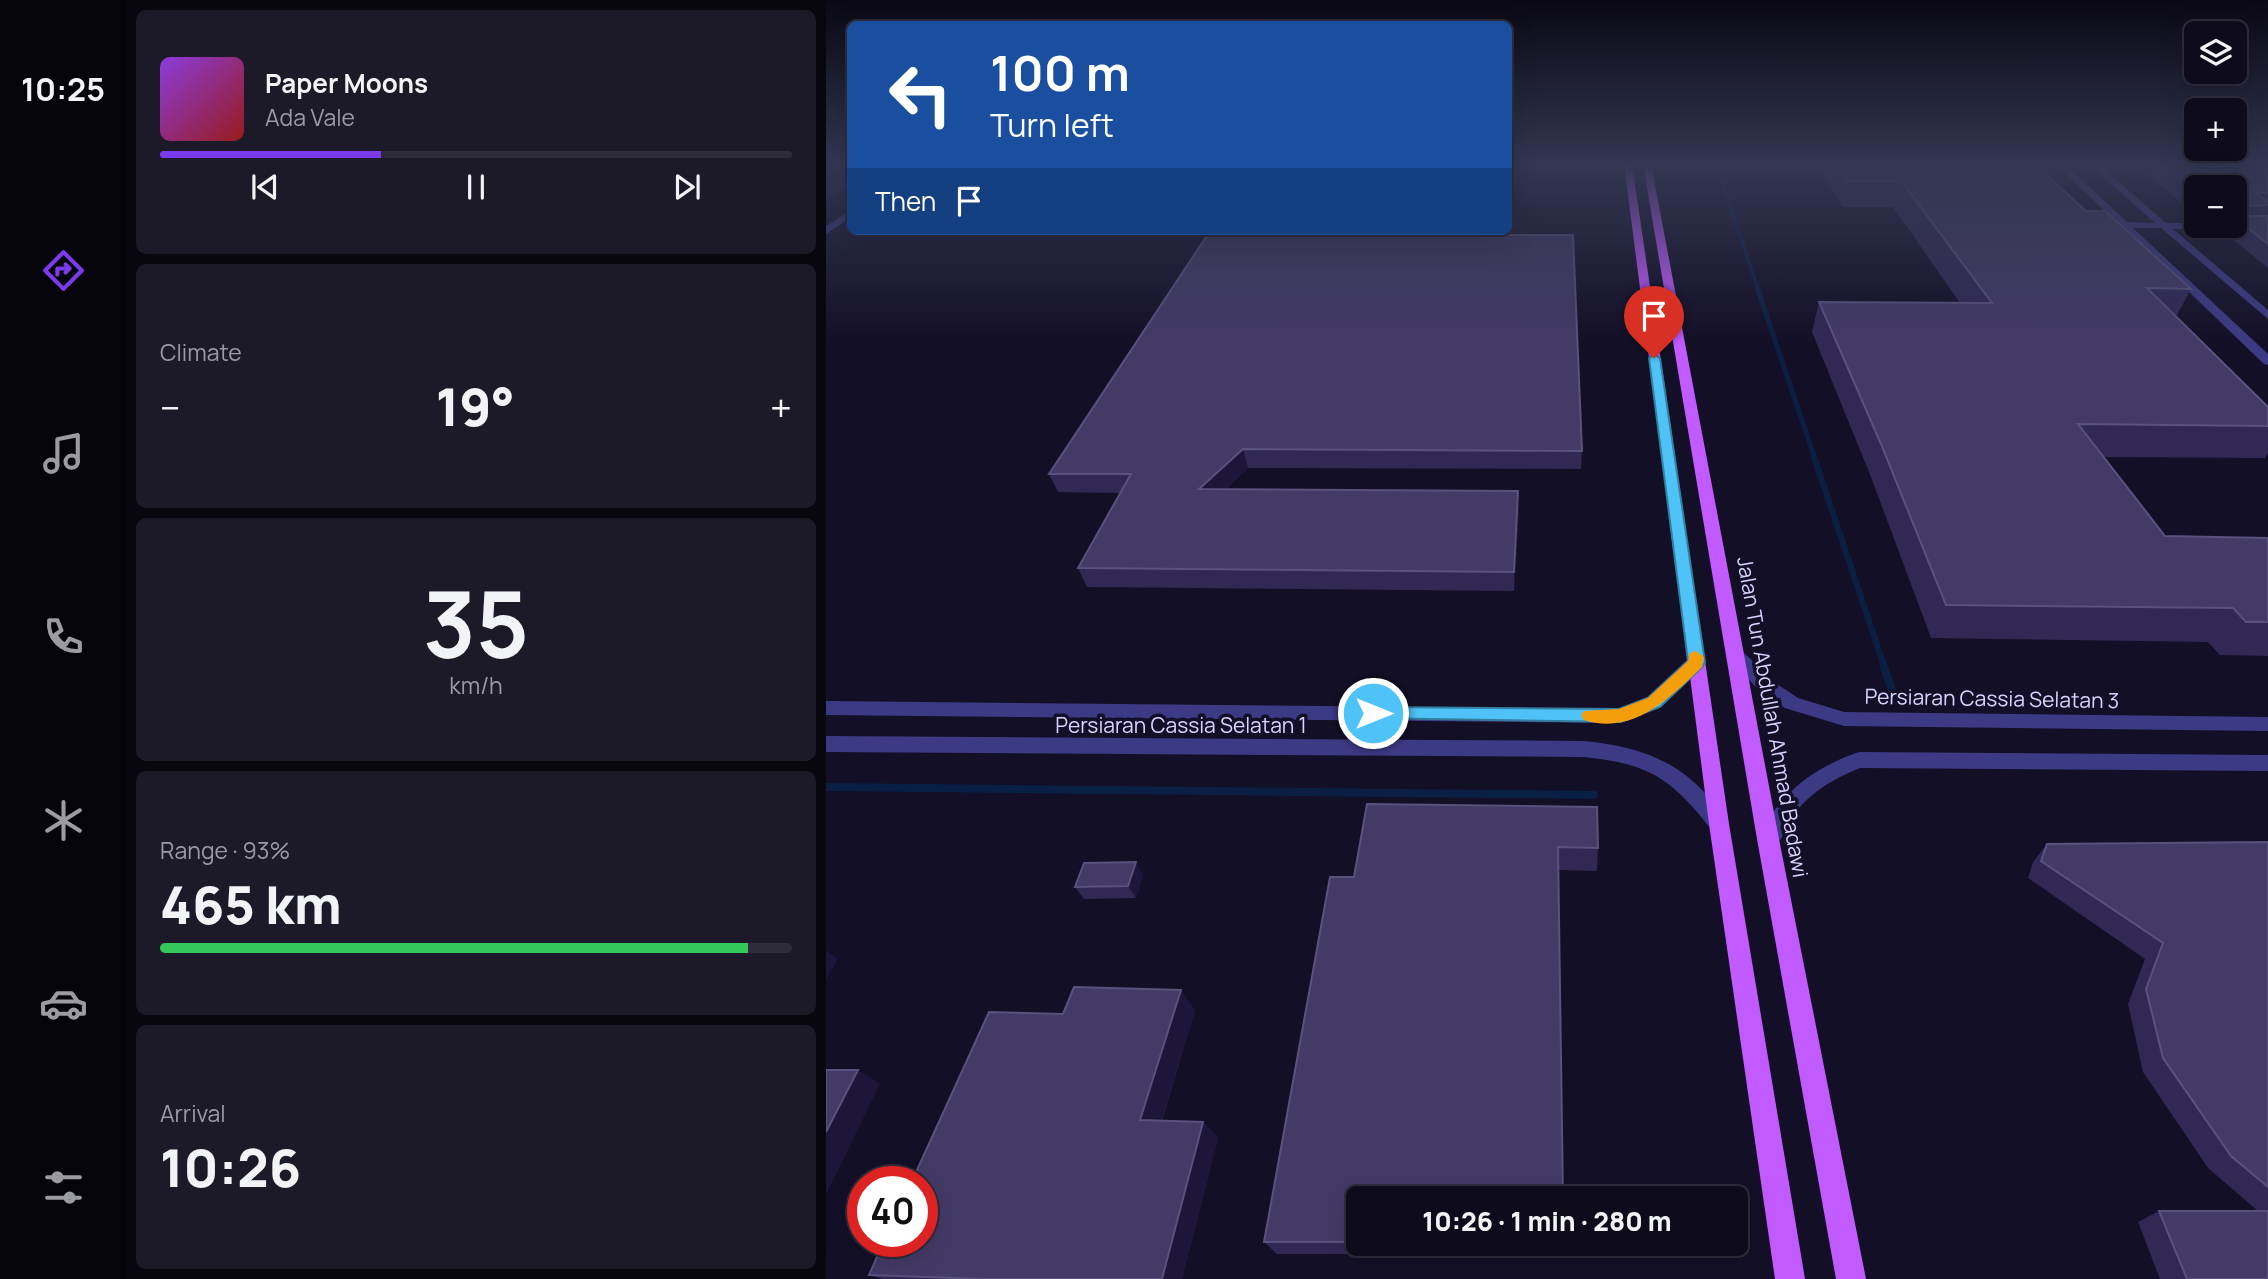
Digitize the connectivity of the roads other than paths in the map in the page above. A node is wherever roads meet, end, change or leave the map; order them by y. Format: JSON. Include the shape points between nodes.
{"nodes":[{"id":1,"x":1636,"y":224,"type":"edge"},
{"id":2,"x":1658,"y":224,"type":"edge"},
{"id":3,"x":2124,"y":225,"type":"joint"},
{"id":4,"x":2165,"y":225,"type":"junction"},
{"id":5,"x":2184,"y":226,"type":"edge"},
{"id":6,"x":2247,"y":226,"type":"edge"},
{"id":7,"x":2268,"y":226,"type":"edge"},
{"id":8,"x":2268,"y":316,"type":"edge"},
{"id":9,"x":2268,"y":361,"type":"edge"},
{"id":10,"x":1735,"y":655,"type":"junction"},
{"id":11,"x":1696,"y":662,"type":"junction"},
{"id":12,"x":826,"y":708,"type":"edge"},
{"id":13,"x":2268,"y":724,"type":"edge"},
{"id":14,"x":826,"y":744,"type":"edge"},
{"id":15,"x":2268,"y":763,"type":"edge"},
{"id":16,"x":1719,"y":824,"type":"junction"},
{"id":17,"x":1768,"y":839,"type":"junction"},
{"id":18,"x":1790,"y":1279,"type":"edge"},
{"id":19,"x":1851,"y":1279,"type":"edge"}],
"edges":[{"from":1,"to":11,"type":"main road"},
{"from":2,"to":10,"type":"main road","name":"Jalan Tun Abdullah Ahmad Badawi"},
{"from":3,"to":4,"type":"street"},
{"from":3,"to":9,"type":"street"},
{"from":4,"to":5,"type":"street"},
{"from":4,"to":8,"type":"street"},
{"from":6,"to":7,"type":"street"},
{"from":10,"to":13,"type":"street","name":"Persiaran Cassia Selatan 3","via":[[1770,689],[1793,703],[1844,719]]},
{"from":10,"to":17,"type":"main road","name":"Jalan Tun Abdullah Ahmad Badawi"},
{"from":11,"to":12,"type":"street","name":"Persiaran Cassia Selatan 1","via":[[1654,702],[1620,716]]},
{"from":11,"to":16,"type":"main road"},
{"from":14,"to":16,"type":"street","name":"Persiaran Cassia Selatan 1","via":[[1584,749],[1615,752],[1661,766],[1686,784]]},
{"from":15,"to":17,"type":"street","via":[[1859,760],[1808,783],[1787,806]]},
{"from":16,"to":18,"type":"main road"},
{"from":17,"to":19,"type":"main road","name":"Jalan Tun Abdullah Ahmad Badawi"}]}
